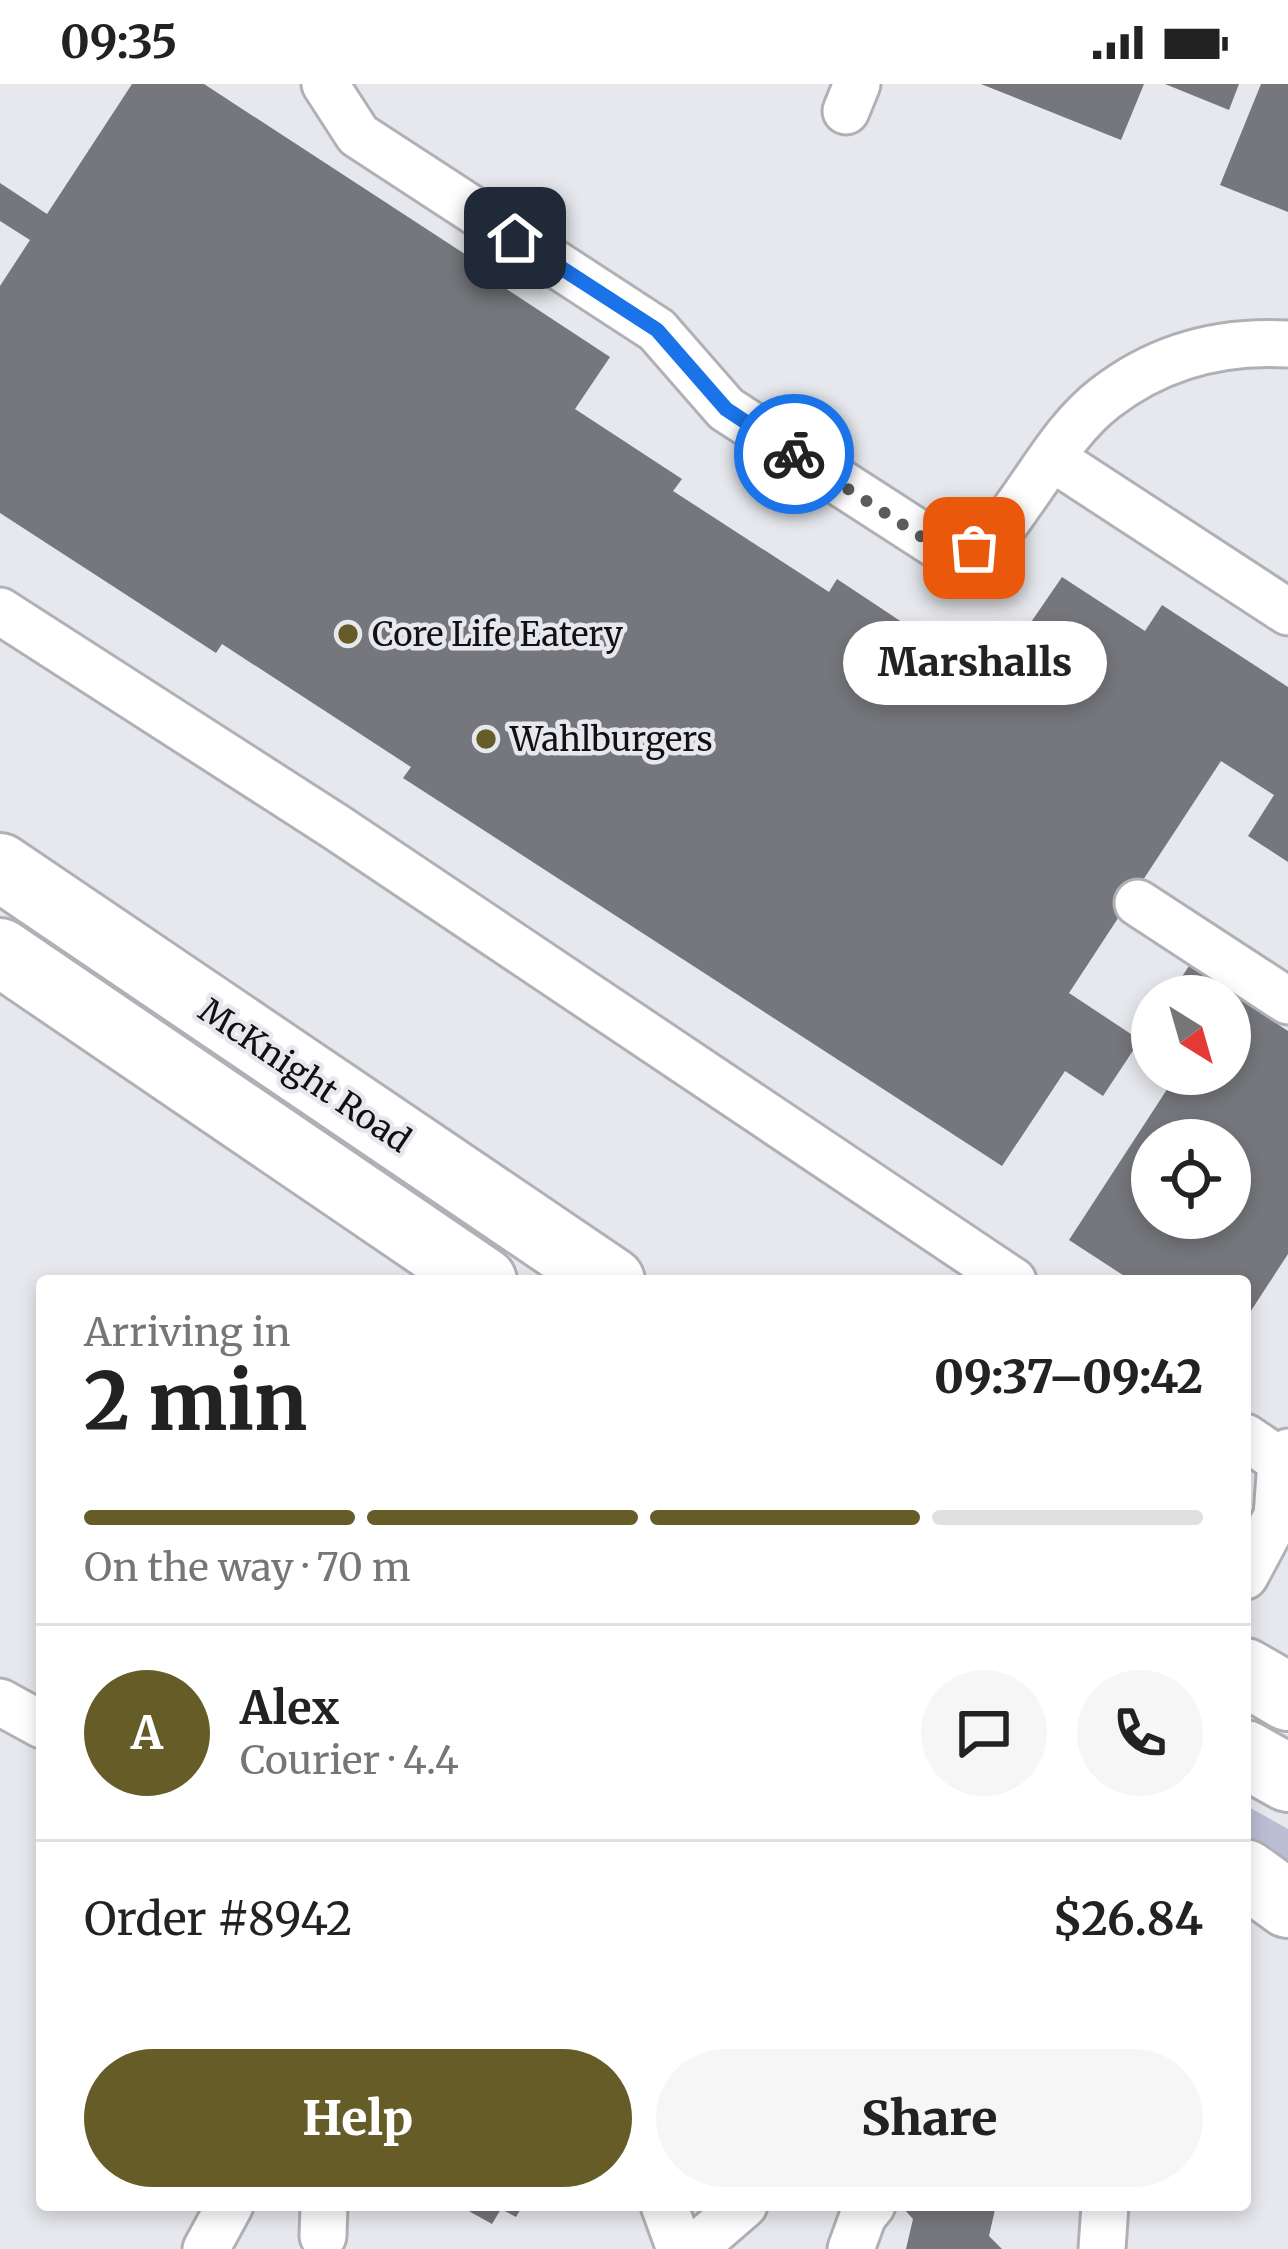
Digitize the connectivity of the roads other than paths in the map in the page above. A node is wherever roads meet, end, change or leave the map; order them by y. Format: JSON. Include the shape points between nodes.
{"nodes":[{"id":1,"x":325,"y":84,"type":"edge"},
{"id":2,"x":1288,"y":344,"type":"edge"},
{"id":3,"x":1052,"y":458,"type":"junction"},
{"id":4,"x":0,"y":611,"type":"edge"},
{"id":5,"x":1288,"y":612,"type":"edge"},
{"id":6,"x":0,"y":867,"type":"edge"},
{"id":7,"x":1138,"y":903,"type":"dead end"},
{"id":8,"x":0,"y":952,"type":"edge"},
{"id":9,"x":1288,"y":1001,"type":"edge"},
{"id":10,"x":474,"y":1275,"type":"edge"},
{"id":11,"x":602,"y":1275,"type":"edge"},
{"id":12,"x":1003,"y":1275,"type":"edge"},
{"id":13,"x":1271,"y":1450,"type":"edge"},
{"id":14,"x":1251,"y":1565,"type":"edge"},
{"id":15,"x":1251,"y":1675,"type":"edge"},
{"id":16,"x":1288,"y":1697,"type":"edge"},
{"id":17,"x":0,"y":1702,"type":"edge"},
{"id":18,"x":36,"y":1722,"type":"edge"},
{"id":19,"x":1251,"y":1757,"type":"edge"},
{"id":20,"x":1288,"y":1778,"type":"edge"},
{"id":21,"x":1251,"y":1877,"type":"edge"},
{"id":22,"x":1288,"y":1904,"type":"edge"},
{"id":23,"x":227,"y":2211,"type":"edge"},
{"id":24,"x":666,"y":2211,"type":"edge"},
{"id":25,"x":737,"y":2211,"type":"edge"},
{"id":26,"x":867,"y":2211,"type":"edge"},
{"id":27,"x":1105,"y":2211,"type":"edge"},
{"id":28,"x":206,"y":2249,"type":"edge"},
{"id":29,"x":680,"y":2249,"type":"edge"},
{"id":30,"x":693,"y":2249,"type":"edge"},
{"id":31,"x":851,"y":2249,"type":"edge"},
{"id":32,"x":1102,"y":2249,"type":"edge"}],
"edges":[{"from":1,"to":3,"type":"street","via":[[358,136],[657,330],[726,409],[925,539],[957,550],[989,540]]},
{"from":2,"to":3,"type":"street","via":[[1192,351],[1143,372],[1102,400]]},
{"from":3,"to":5,"type":"street"},
{"from":4,"to":12,"type":"street"},
{"from":6,"to":11,"type":"highway","name":"McKnight Road"},
{"from":7,"to":9,"type":"street"},
{"from":8,"to":10,"type":"highway"},
{"from":13,"to":14,"type":"street","via":[[1277,1516]]},
{"from":15,"to":16,"type":"highway"},
{"from":17,"to":18,"type":"street"},
{"from":19,"to":20,"type":"highway"},
{"from":21,"to":22,"type":"highway"},
{"from":23,"to":28,"type":"street"},
{"from":24,"to":29,"type":"street"},
{"from":25,"to":30,"type":"street"},
{"from":26,"to":31,"type":"street"},
{"from":27,"to":32,"type":"street"}]}
